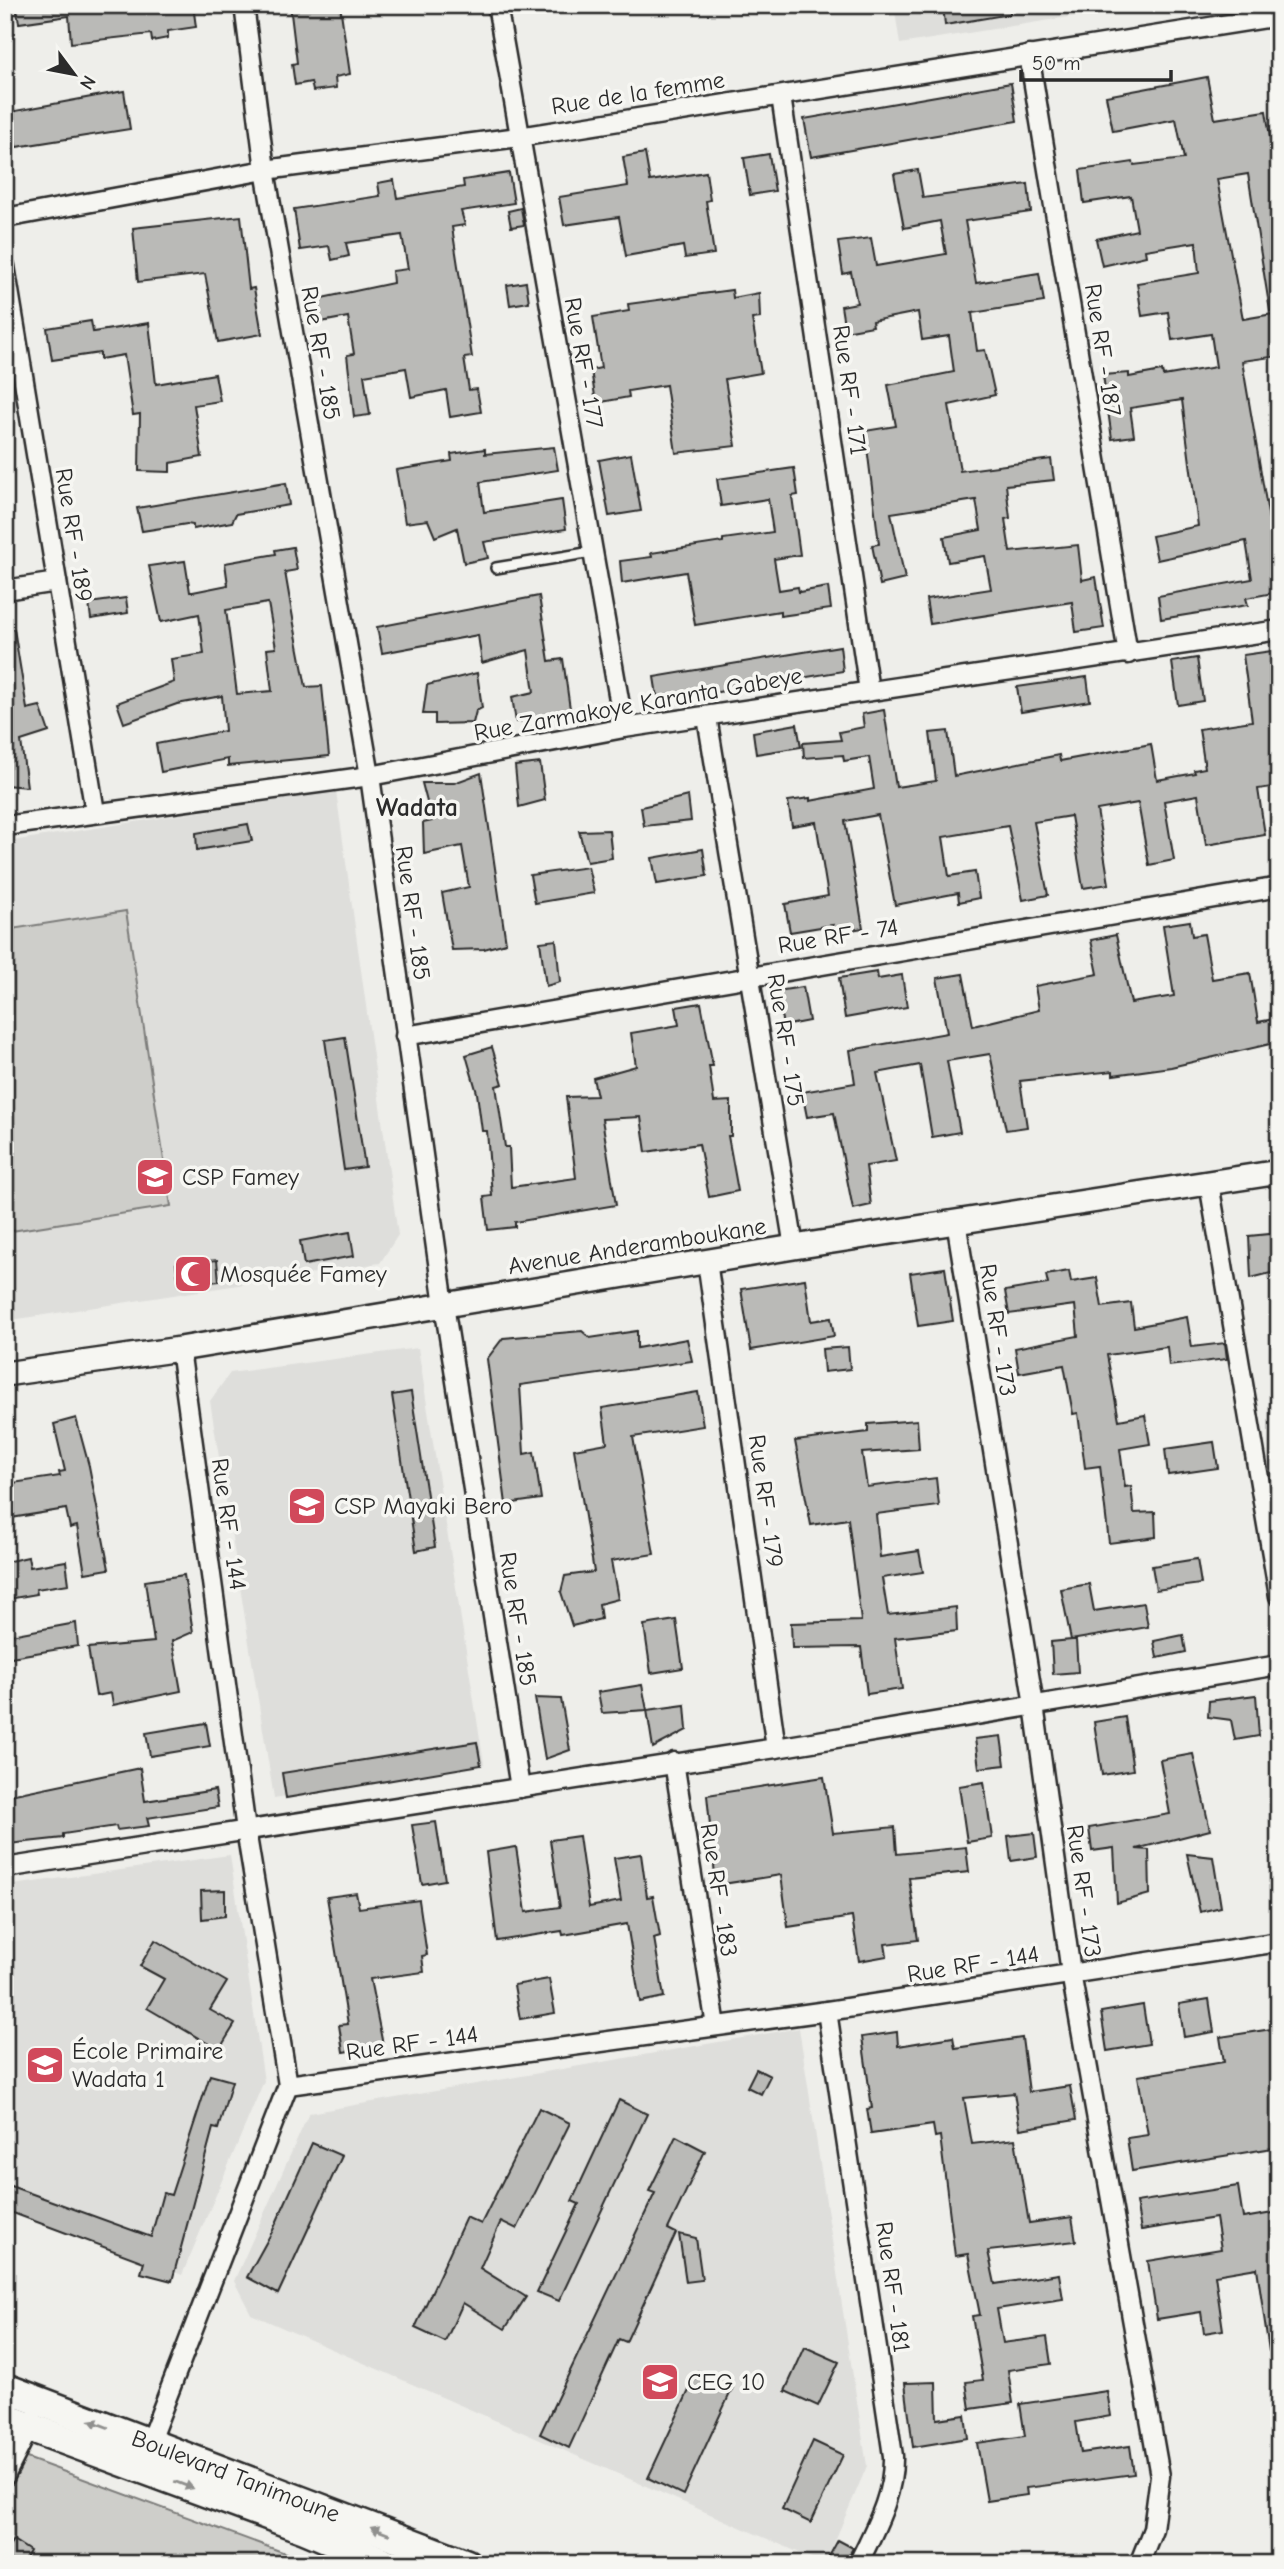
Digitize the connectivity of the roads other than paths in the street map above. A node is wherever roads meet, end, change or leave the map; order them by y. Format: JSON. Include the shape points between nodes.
{"nodes":[{"id":1,"x":244,"y":5,"type":"edge"},
{"id":2,"x":497,"y":5,"type":"edge"},
{"id":3,"x":1279,"y":16,"type":"edge"},
{"id":4,"x":1029,"y":55,"type":"junction"},
{"id":5,"x":781,"y":96,"type":"junction"},
{"id":6,"x":519,"y":136,"type":"junction"},
{"id":7,"x":265,"y":170,"type":"junction"},
{"id":8,"x":5,"y":218,"type":"edge"},
{"id":9,"x":5,"y":266,"type":"edge"},
{"id":10,"x":593,"y":552,"type":"junction"},
{"id":11,"x":496,"y":568,"type":"dead end"},
{"id":12,"x":57,"y":582,"type":"junction"},
{"id":13,"x":5,"y":590,"type":"edge"},
{"id":14,"x":1279,"y":630,"type":"edge"},
{"id":15,"x":1128,"y":654,"type":"junction"},
{"id":16,"x":869,"y":691,"type":"junction"},
{"id":17,"x":707,"y":717,"type":"junction"},
{"id":18,"x":624,"y":728,"type":"junction"},
{"id":19,"x":370,"y":776,"type":"junction"},
{"id":20,"x":95,"y":812,"type":"junction"},
{"id":21,"x":5,"y":826,"type":"edge"},
{"id":22,"x":1279,"y":887,"type":"edge"},
{"id":23,"x":751,"y":975,"type":"junction"},
{"id":24,"x":405,"y":1036,"type":"junction"},
{"id":25,"x":1279,"y":1172,"type":"edge"},
{"id":26,"x":1209,"y":1183,"type":"junction"},
{"id":27,"x":956,"y":1222,"type":"junction"},
{"id":28,"x":794,"y":1247,"type":"junction"},
{"id":29,"x":708,"y":1261,"type":"junction"},
{"id":30,"x":444,"y":1305,"type":"junction"},
{"id":31,"x":180,"y":1349,"type":"junction"},
{"id":32,"x":5,"y":1374,"type":"edge"},
{"id":33,"x":1279,"y":1596,"type":"edge"},
{"id":34,"x":1279,"y":1665,"type":"edge"},
{"id":35,"x":1034,"y":1705,"type":"junction"},
{"id":36,"x":776,"y":1748,"type":"junction"},
{"id":37,"x":674,"y":1762,"type":"junction"},
{"id":38,"x":520,"y":1788,"type":"junction"},
{"id":39,"x":246,"y":1830,"type":"junction"},
{"id":40,"x":5,"y":1868,"type":"edge"},
{"id":41,"x":1279,"y":1942,"type":"edge"},
{"id":42,"x":1071,"y":1973,"type":"junction"},
{"id":43,"x":827,"y":2011,"type":"junction"},
{"id":44,"x":716,"y":2026,"type":"junction"},
{"id":45,"x":288,"y":2085,"type":"junction"},
{"id":46,"x":5,"y":2388,"type":"edge"},
{"id":47,"x":26,"y":2416,"type":"edge"},
{"id":48,"x":142,"y":2463,"type":"junction"},
{"id":49,"x":5,"y":2476,"type":"edge"},
{"id":50,"x":388,"y":2564,"type":"edge"},
{"id":51,"x":467,"y":2564,"type":"edge"},
{"id":52,"x":858,"y":2564,"type":"edge"},
{"id":53,"x":1139,"y":2564,"type":"edge"}],
"edges":[{"from":1,"to":7,"type":"street","name":"Rue RF - 185"},
{"from":2,"to":6,"type":"street","name":"Rue RF - 177"},
{"from":3,"to":4,"type":"street","name":"Rue de la femme"},
{"from":4,"to":5,"type":"street","name":"Rue de la femme"},
{"from":4,"to":15,"type":"street","name":"Rue RF - 187"},
{"from":5,"to":6,"type":"street","name":"Rue de la femme"},
{"from":5,"to":16,"type":"street","name":"Rue RF - 171"},
{"from":6,"to":7,"type":"street","name":"Rue de la femme"},
{"from":6,"to":10,"type":"street","name":"Rue RF - 177"},
{"from":7,"to":8,"type":"street","name":"Rue de la femme"},
{"from":7,"to":19,"type":"street","name":"Rue RF - 185"},
{"from":9,"to":12,"type":"street","name":"Rue RF - 189"},
{"from":10,"to":11,"type":"lane"},
{"from":10,"to":18,"type":"street","name":"Rue RF - 177"},
{"from":12,"to":13,"type":"street"},
{"from":12,"to":20,"type":"street","name":"Rue RF - 189"},
{"from":14,"to":15,"type":"street","name":"Rue Zarmakoye Karanta Gabeye"},
{"from":15,"to":16,"type":"street","name":"Rue Zarmakoye Karanta Gabeye"},
{"from":16,"to":17,"type":"street","name":"Rue Zarmakoye Karanta Gabeye"},
{"from":17,"to":18,"type":"street","name":"Rue Zarmakoye Karanta Gabeye"},
{"from":17,"to":23,"type":"street","name":"Rue RF - 175"},
{"from":18,"to":19,"type":"street","name":"Rue Zarmakoye Karanta Gabeye"},
{"from":19,"to":20,"type":"street","name":"Rue Zarmakoye Karanta Gabeye"},
{"from":19,"to":24,"type":"street","name":"Rue RF - 185"},
{"from":20,"to":21,"type":"street","name":"Rue Zarmakoye Karanta Gabeye"},
{"from":22,"to":23,"type":"street","name":"Rue RF - 74"},
{"from":23,"to":24,"type":"street","name":"Rue RF - 74"},
{"from":23,"to":28,"type":"street","name":"Rue RF - 175"},
{"from":24,"to":30,"type":"street","name":"Rue RF - 185"},
{"from":25,"to":26,"type":"street","name":"Avenue Anderamboukane"},
{"from":26,"to":27,"type":"street","name":"Avenue Anderamboukane"},
{"from":26,"to":33,"type":"street"},
{"from":27,"to":28,"type":"street","name":"Avenue Anderamboukane"},
{"from":27,"to":35,"type":"street","name":"Rue RF - 173"},
{"from":28,"to":29,"type":"street","name":"Avenue Anderamboukane"},
{"from":29,"to":30,"type":"street","name":"Avenue Anderamboukane"},
{"from":29,"to":36,"type":"street","name":"Rue RF - 179"},
{"from":30,"to":31,"type":"street","name":"Avenue Anderamboukane"},
{"from":30,"to":38,"type":"street","name":"Rue RF - 185"},
{"from":31,"to":32,"type":"street","name":"Avenue Anderamboukane"},
{"from":31,"to":39,"type":"street","name":"Rue RF - 144"},
{"from":34,"to":35,"type":"street"},
{"from":35,"to":36,"type":"street"},
{"from":35,"to":42,"type":"street","name":"Rue RF - 173"},
{"from":36,"to":37,"type":"street"},
{"from":37,"to":38,"type":"street"},
{"from":37,"to":44,"type":"street","name":"Rue RF - 183"},
{"from":38,"to":39,"type":"street"},
{"from":39,"to":40,"type":"street"},
{"from":39,"to":45,"type":"street","name":"Rue RF - 144"},
{"from":41,"to":42,"type":"street","name":"Rue RF - 144"},
{"from":42,"to":43,"type":"street","name":"Rue RF - 144"},
{"from":42,"to":53,"type":"street","name":"Rue RF - 173","via":[[1160,2476],[1153,2529]]},
{"from":43,"to":44,"type":"street","name":"Rue RF - 144"},
{"from":43,"to":52,"type":"street","name":"Rue RF - 181","via":[[893,2456],[889,2497]]},
{"from":44,"to":45,"type":"street","name":"Rue RF - 144"},
{"from":45,"to":48,"type":"street"},
{"from":46,"to":47,"type":"main road","name":"Boulevard Tanimoune"},
{"from":47,"to":48,"type":"main road","name":"Boulevard Tanimoune"},
{"from":47,"to":49,"type":"street"},
{"from":48,"to":50,"type":"main road","name":"Boulevard Tanimoune","one_way":true},
{"from":51,"to":48,"type":"main road","name":"Boulevard Tanimoune","one_way":true}]}
